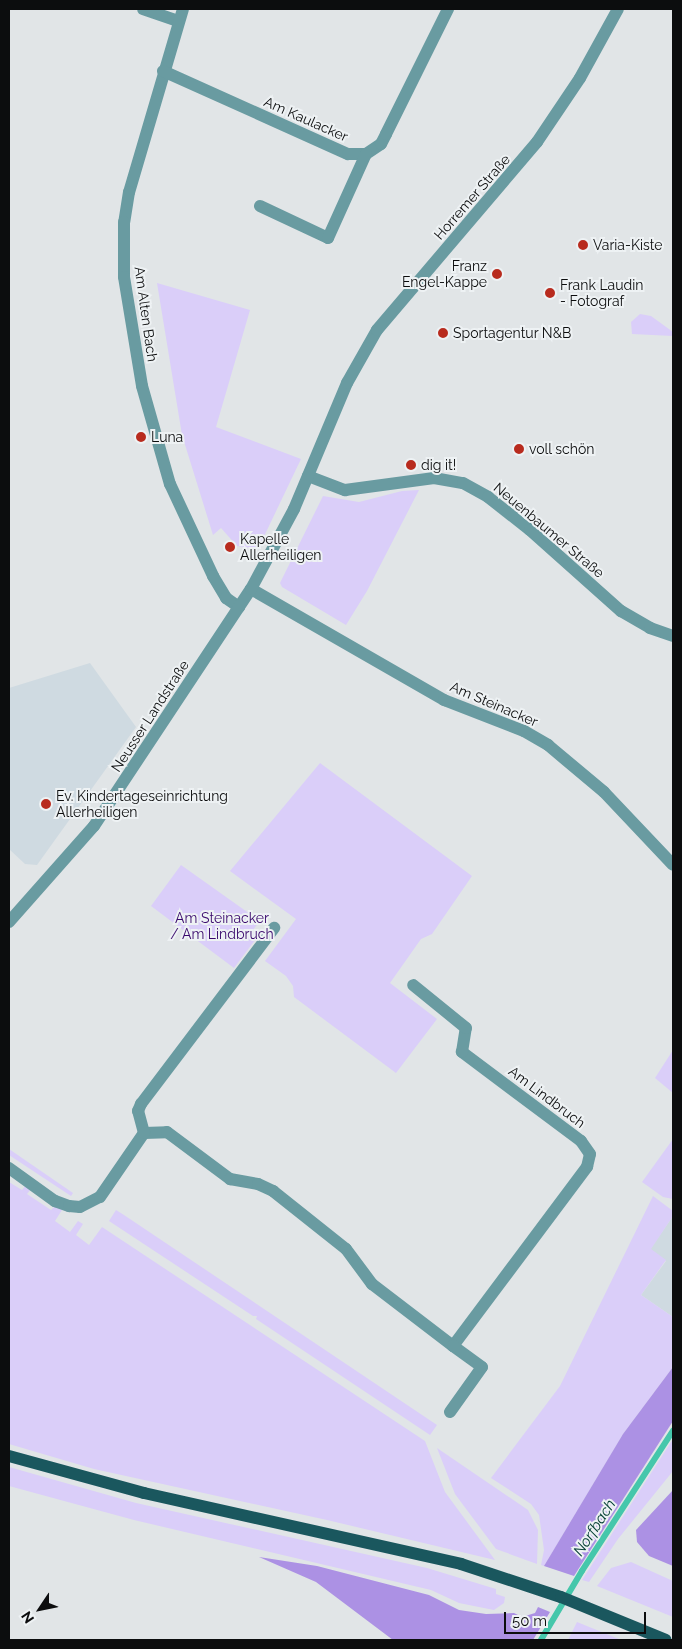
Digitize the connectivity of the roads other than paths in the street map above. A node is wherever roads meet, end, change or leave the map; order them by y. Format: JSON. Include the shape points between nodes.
{"nodes":[{"id":1,"x":143,"y":9,"type":"edge"},
{"id":2,"x":448,"y":9,"type":"edge"},
{"id":3,"x":618,"y":9,"type":"edge"},
{"id":4,"x":181,"y":15,"type":"edge"},
{"id":5,"x":163,"y":72,"type":"junction"},
{"id":6,"x":366,"y":154,"type":"junction"},
{"id":7,"x":260,"y":206,"type":"dead end"},
{"id":8,"x":308,"y":476,"type":"junction"},
{"id":9,"x":251,"y":589,"type":"junction"},
{"id":10,"x":239,"y":607,"type":"junction"},
{"id":11,"x":673,"y":636,"type":"edge"},
{"id":12,"x":673,"y":865,"type":"edge"},
{"id":13,"x":9,"y":922,"type":"edge"},
{"id":14,"x":274,"y":928,"type":"dead end"},
{"id":15,"x":413,"y":985,"type":"dead end"},
{"id":16,"x":144,"y":1133,"type":"junction"},
{"id":17,"x":9,"y":1168,"type":"edge"},
{"id":18,"x":453,"y":1346,"type":"junction"},
{"id":19,"x":450,"y":1412,"type":"dead end"},
{"id":20,"x":9,"y":1456,"type":"edge"},
{"id":21,"x":666,"y":1640,"type":"edge"}],
"edges":[{"from":1,"to":4,"type":"street"},
{"from":2,"to":6,"type":"street","via":[[381,144]]},
{"from":3,"to":8,"type":"street","name":"Horremer Straße","via":[[580,78],[538,142],[377,330],[347,383]]},
{"from":4,"to":5,"type":"street","name":"Am Alten Bach"},
{"from":5,"to":6,"type":"street","name":"Am Kaulacker","via":[[339,150]]},
{"from":5,"to":10,"type":"street","name":"Am Alten Bach","via":[[128,199],[123,252],[129,317],[149,418],[170,484],[213,576],[226,598]]},
{"from":6,"to":7,"type":"street","via":[[328,238]]},
{"from":8,"to":9,"type":"street","name":"Horremer Straße"},
{"from":8,"to":11,"type":"street","name":"Neuenbaumer Straße","via":[[345,490],[434,478],[463,483],[530,530],[622,611],[650,628]]},
{"from":9,"to":10,"type":"street","name":"Neusser Landstraße"},
{"from":9,"to":12,"type":"street","name":"Am Steinacker","via":[[444,700],[524,731],[548,745],[604,792]]},
{"from":10,"to":13,"type":"street","name":"Neusser Landstraße","via":[[98,819]]},
{"from":14,"to":16,"type":"street","via":[[141,1104],[138,1112]]},
{"from":15,"to":18,"type":"street","name":"Am Lindbruch","via":[[466,1028],[462,1052],[581,1141],[590,1154],[587,1167]]},
{"from":16,"to":17,"type":"street","via":[[100,1197],[80,1207],[55,1201]]},
{"from":16,"to":18,"type":"street","via":[[163,1131],[172,1134],[230,1178],[273,1191],[346,1249],[372,1284]]},
{"from":18,"to":19,"type":"street","via":[[482,1368]]},
{"from":20,"to":21,"type":"main road","via":[[116,1487],[413,1551],[500,1576]]}]}
